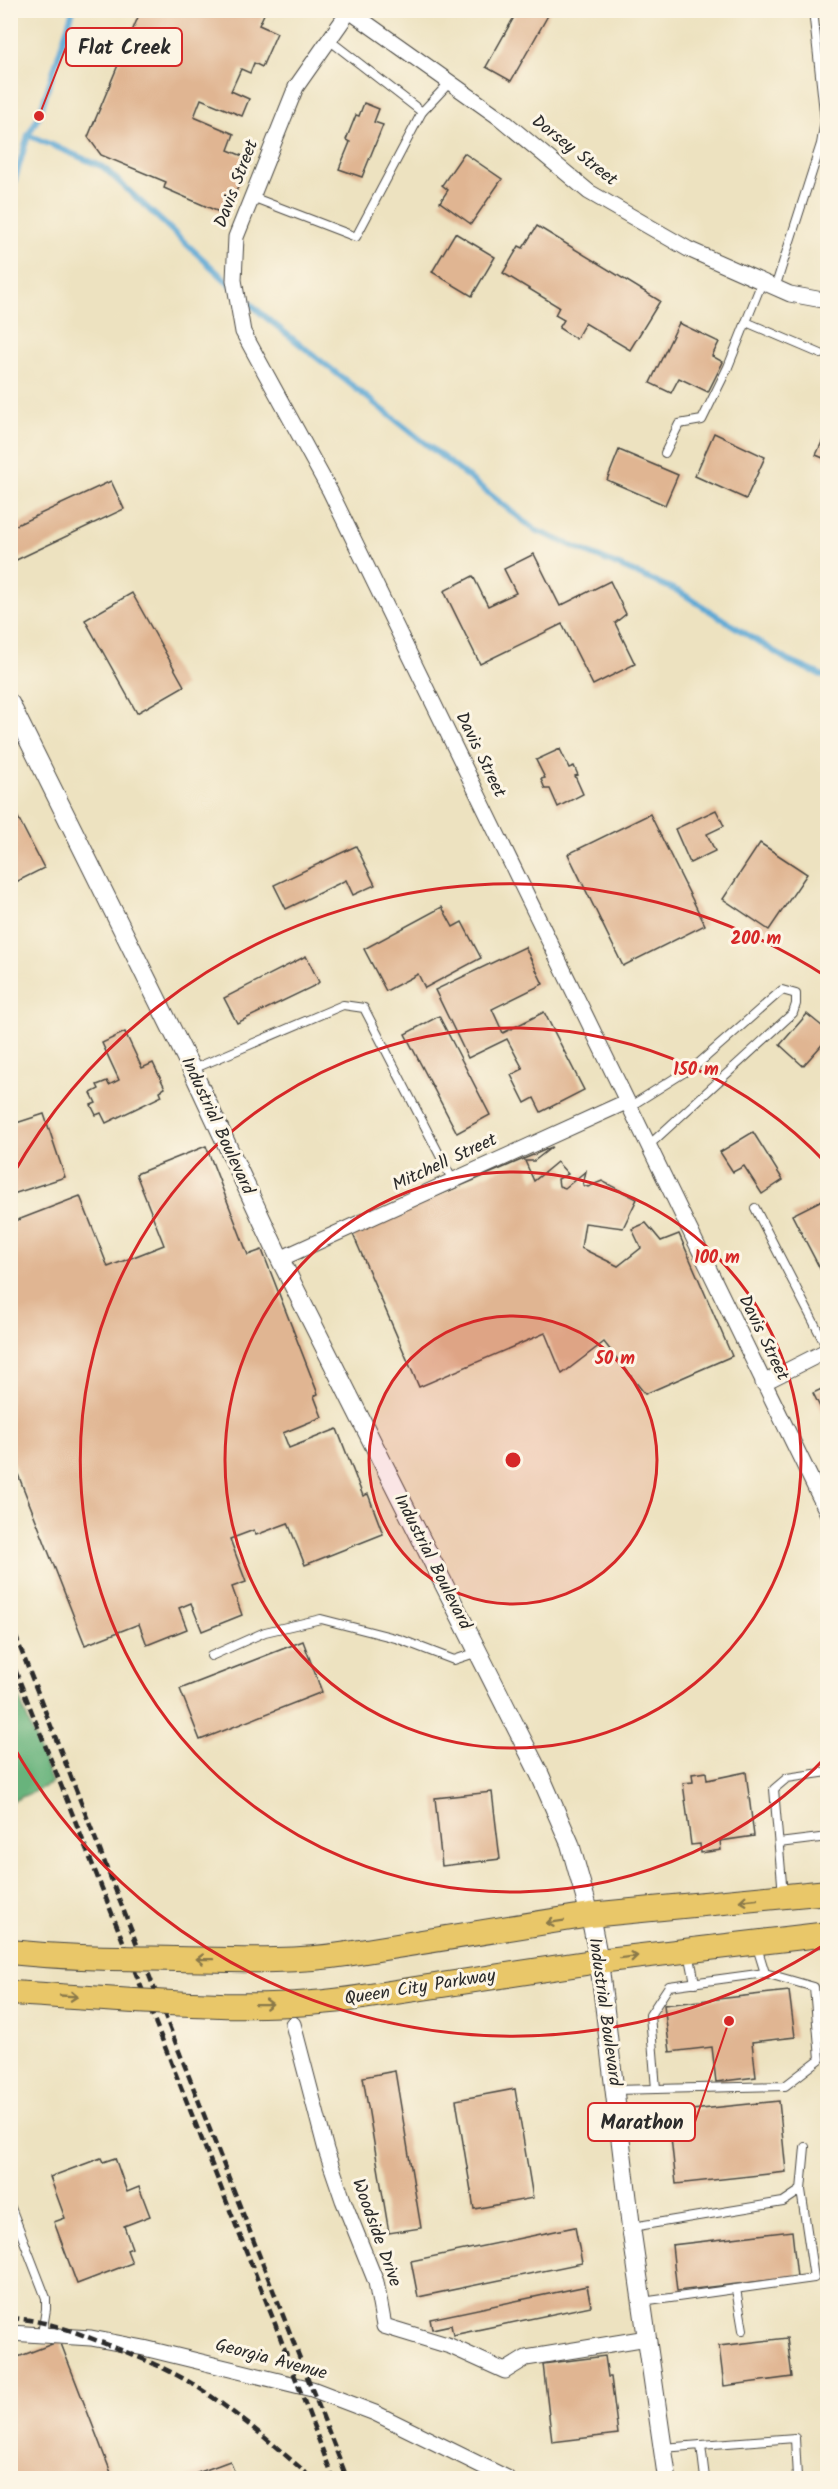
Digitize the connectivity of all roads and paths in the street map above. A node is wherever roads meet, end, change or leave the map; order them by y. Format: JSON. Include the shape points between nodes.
{"nodes":[{"id":1,"x":813,"y":10,"type":"edge"},
{"id":2,"x":349,"y":11,"type":"edge"},
{"id":3,"x":328,"y":40,"type":"junction"},
{"id":4,"x":450,"y":82,"type":"junction"},
{"id":5,"x":422,"y":112,"type":"junction"},
{"id":6,"x":252,"y":197,"type":"junction"},
{"id":7,"x":769,"y":285,"type":"junction"},
{"id":8,"x":828,"y":302,"type":"edge"},
{"id":9,"x":746,"y":322,"type":"junction"},
{"id":10,"x":821,"y":354,"type":"dead end"},
{"id":11,"x":664,"y":453,"type":"dead end"},
{"id":12,"x":10,"y":703,"type":"edge"},
{"id":13,"x":192,"y":1070,"type":"junction"},
{"id":14,"x":627,"y":1105,"type":"junction"},
{"id":15,"x":647,"y":1146,"type":"junction"},
{"id":16,"x":453,"y":1181,"type":"junction"},
{"id":17,"x":755,"y":1208,"type":"dead end"},
{"id":18,"x":280,"y":1259,"type":"junction"},
{"id":19,"x":828,"y":1350,"type":"edge"},
{"id":20,"x":763,"y":1383,"type":"junction"},
{"id":21,"x":828,"y":1514,"type":"edge"},
{"id":22,"x":478,"y":1652,"type":"junction"},
{"id":23,"x":211,"y":1656,"type":"dead end"},
{"id":24,"x":828,"y":1772,"type":"edge"},
{"id":25,"x":828,"y":1837,"type":"edge"},
{"id":26,"x":779,"y":1842,"type":"junction"},
{"id":27,"x":828,"y":1892,"type":"edge"},
{"id":28,"x":783,"y":1896,"type":"junction"},
{"id":29,"x":590,"y":1916,"type":"junction"},
{"id":30,"x":828,"y":1934,"type":"edge"},
{"id":31,"x":756,"y":1942,"type":"junction"},
{"id":32,"x":688,"y":1950,"type":"junction"},
{"id":33,"x":10,"y":1952,"type":"edge"},
{"id":34,"x":599,"y":1961,"type":"junction"},
{"id":35,"x":765,"y":1973,"type":"junction"},
{"id":36,"x":695,"y":1983,"type":"junction"},
{"id":37,"x":10,"y":1993,"type":"edge"},
{"id":38,"x":293,"y":2025,"type":"dead end"},
{"id":39,"x":824,"y":2059,"type":"edge"},
{"id":40,"x":657,"y":2089,"type":"junction"},
{"id":41,"x":614,"y":2090,"type":"junction"},
{"id":42,"x":805,"y":2147,"type":"dead end"},
{"id":43,"x":801,"y":2190,"type":"junction"},
{"id":44,"x":10,"y":2205,"type":"edge"},
{"id":45,"x":631,"y":2227,"type":"junction"},
{"id":46,"x":736,"y":2289,"type":"junction"},
{"id":47,"x":642,"y":2302,"type":"junction"},
{"id":48,"x":743,"y":2330,"type":"dead end"},
{"id":49,"x":13,"y":2334,"type":"edge"},
{"id":50,"x":42,"y":2334,"type":"junction"},
{"id":51,"x":647,"y":2337,"type":"junction"},
{"id":52,"x":701,"y":2445,"type":"junction"},
{"id":53,"x":663,"y":2448,"type":"junction"},
{"id":54,"x":507,"y":2478,"type":"edge"},
{"id":55,"x":667,"y":2478,"type":"edge"},
{"id":56,"x":705,"y":2478,"type":"edge"},
{"id":57,"x":797,"y":2478,"type":"edge"}],
"edges":[{"from":1,"to":7,"type":"lane","via":[[825,121],[821,144]]},
{"from":2,"to":3,"type":"street","name":"Davis Street"},
{"from":2,"to":4,"type":"street","name":"Dorsey Street"},
{"from":3,"to":5,"type":"lane"},
{"from":3,"to":6,"type":"street","name":"Davis Street","via":[[296,87]]},
{"from":4,"to":5,"type":"lane"},
{"from":4,"to":7,"type":"street","name":"Dorsey Street","via":[[589,192],[688,249]]},
{"from":5,"to":6,"type":"lane","via":[[356,237]]},
{"from":6,"to":14,"type":"street","name":"Davis Street","via":[[236,237],[234,280],[243,332],[330,491]]},
{"from":7,"to":8,"type":"street","name":"Dorsey Street"},
{"from":7,"to":9,"type":"lane"},
{"from":9,"to":10,"type":"lane"},
{"from":9,"to":11,"type":"lane","via":[[729,368],[702,420],[679,424]]},
{"from":12,"to":13,"type":"street","name":"Industrial Boulevard"},
{"from":13,"to":16,"type":"lane","via":[[343,1005],[364,1008]]},
{"from":13,"to":18,"type":"street","name":"Industrial Boulevard"},
{"from":14,"to":15,"type":"street","name":"Davis Street"},
{"from":14,"to":15,"type":"lane","via":[[699,1064],[782,990],[796,994],[793,1013]]},
{"from":14,"to":16,"type":"street","name":"Mitchell Street"},
{"from":15,"to":20,"type":"street","name":"Davis Street"},
{"from":16,"to":18,"type":"street","name":"Mitchell Street"},
{"from":17,"to":19,"type":"lane"},
{"from":18,"to":22,"type":"street","name":"Industrial Boulevard"},
{"from":19,"to":20,"type":"street"},
{"from":20,"to":21,"type":"street","name":"Davis Street"},
{"from":22,"to":23,"type":"lane","via":[[454,1660],[399,1639],[321,1618],[265,1632]]},
{"from":22,"to":29,"type":"street","name":"Industrial Boulevard","via":[[540,1775],[565,1834]]},
{"from":24,"to":26,"type":"lane","via":[[788,1778],[774,1789]]},
{"from":25,"to":26,"type":"lane"},
{"from":26,"to":28,"type":"lane"},
{"from":27,"to":28,"type":"main road"},
{"from":28,"to":29,"type":"main road","one_way":true},
{"from":29,"to":33,"type":"main road","one_way":true,"bridge":true,"via":[[313,1959],[51,1956]]},
{"from":29,"to":34,"type":"street","name":"Industrial Boulevard"},
{"from":30,"to":31,"type":"main road","name":"Queen City Parkway"},
{"from":31,"to":32,"type":"main road","name":"Queen City Parkway"},
{"from":31,"to":35,"type":"lane"},
{"from":34,"to":32,"type":"main road","name":"Queen City Parkway","one_way":true},
{"from":32,"to":36,"type":"lane"},
{"from":37,"to":34,"type":"main road","name":"Queen City Parkway","one_way":true,"bridge":true,"via":[[229,2004],[327,2002]]},
{"from":34,"to":41,"type":"street","name":"Industrial Boulevard"},
{"from":35,"to":36,"type":"lane"},
{"from":35,"to":39,"type":"lane","via":[[814,1987]]},
{"from":36,"to":40,"type":"lane","via":[[669,1986],[650,2015]]},
{"from":38,"to":51,"type":"street","name":"Woodside Drive","via":[[326,2150],[376,2282],[384,2326],[450,2346],[505,2371],[526,2358]]},
{"from":39,"to":40,"type":"lane","via":[[785,2086]]},
{"from":40,"to":41,"type":"lane"},
{"from":41,"to":45,"type":"street","name":"Industrial Boulevard"},
{"from":42,"to":43,"type":"lane"},
{"from":43,"to":45,"type":"lane","via":[[783,2202]]},
{"from":43,"to":46,"type":"lane","via":[[814,2278]]},
{"from":44,"to":50,"type":"lane","via":[[46,2298]]},
{"from":45,"to":47,"type":"street","name":"Industrial Boulevard"},
{"from":46,"to":47,"type":"lane"},
{"from":46,"to":48,"type":"lane"},
{"from":47,"to":51,"type":"street","name":"Industrial Boulevard"},
{"from":49,"to":50,"type":"street","name":"Georgia Avenue"},
{"from":50,"to":54,"type":"street","name":"Georgia Avenue","via":[[144,2348],[312,2389],[375,2413]]},
{"from":51,"to":53,"type":"street","name":"Industrial Boulevard"},
{"from":52,"to":53,"type":"lane"},
{"from":52,"to":56,"type":"lane"},
{"from":52,"to":57,"type":"lane","via":[[795,2438]]},
{"from":53,"to":55,"type":"street","name":"Industrial Boulevard"}]}
